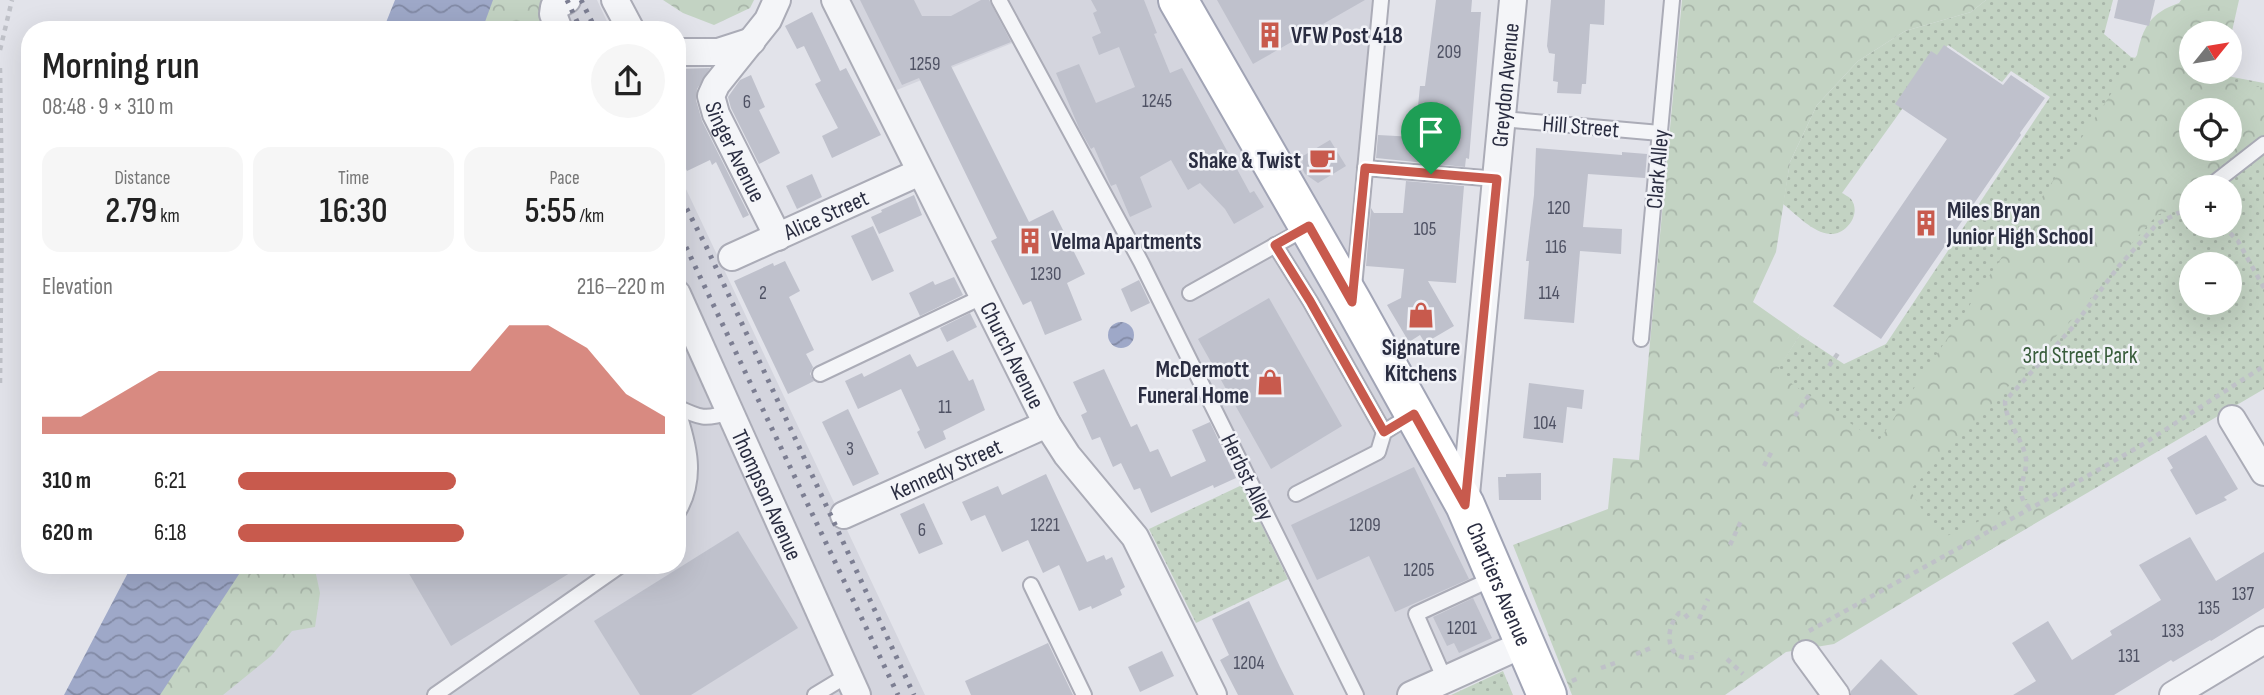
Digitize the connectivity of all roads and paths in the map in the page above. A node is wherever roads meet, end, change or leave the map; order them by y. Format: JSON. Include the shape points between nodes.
{"nodes":[{"id":1,"x":12,"y":0,"type":"edge"},
{"id":2,"x":566,"y":0,"type":"edge"},
{"id":3,"x":615,"y":0,"type":"edge"},
{"id":4,"x":777,"y":0,"type":"edge"},
{"id":5,"x":835,"y":0,"type":"edge"},
{"id":6,"x":1178,"y":0,"type":"edge"},
{"id":7,"x":1381,"y":0,"type":"edge"},
{"id":8,"x":1513,"y":0,"type":"edge"},
{"id":9,"x":1672,"y":0,"type":"edge"},
{"id":10,"x":1001,"y":1,"type":"edge"},
{"id":11,"x":556,"y":21,"type":"edge"},
{"id":12,"x":626,"y":21,"type":"edge"},
{"id":13,"x":754,"y":40,"type":"junction"},
{"id":14,"x":0,"y":50,"type":"edge"},
{"id":15,"x":686,"y":52,"type":"edge"},
{"id":16,"x":0,"y":68,"type":"edge"},
{"id":17,"x":1502,"y":120,"type":"junction"},
{"id":18,"x":1660,"y":133,"type":"junction"},
{"id":19,"x":2264,"y":144,"type":"edge"},
{"id":20,"x":1365,"y":168,"type":"junction"},
{"id":21,"x":920,"y":172,"type":"junction"},
{"id":22,"x":2224,"y":175,"type":"edge"},
{"id":23,"x":1497,"y":179,"type":"junction"},
{"id":24,"x":2179,"y":213,"type":"edge"},
{"id":25,"x":1309,"y":226,"type":"junction"},
{"id":26,"x":778,"y":237,"type":"junction"},
{"id":27,"x":2235,"y":238,"type":"edge"},
{"id":28,"x":1275,"y":245,"type":"junction"},
{"id":29,"x":732,"y":257,"type":"dead end"},
{"id":30,"x":2264,"y":288,"type":"edge"},
{"id":31,"x":1190,"y":293,"type":"dead end"},
{"id":32,"x":982,"y":297,"type":"junction"},
{"id":33,"x":1352,"y":302,"type":"junction"},
{"id":34,"x":686,"y":314,"type":"edge"},
{"id":35,"x":1641,"y":339,"type":"dead end"},
{"id":36,"x":1839,"y":352,"type":"dead end"},
{"id":37,"x":1829,"y":366,"type":"dead end"},
{"id":38,"x":2264,"y":366,"type":"edge"},
{"id":39,"x":820,"y":374,"type":"dead end"},
{"id":40,"x":0,"y":384,"type":"edge"},
{"id":41,"x":1809,"y":395,"type":"dead end"},
{"id":42,"x":686,"y":412,"type":"edge"},
{"id":43,"x":730,"y":412,"type":"junction"},
{"id":44,"x":1795,"y":416,"type":"dead end"},
{"id":45,"x":2232,"y":419,"type":"dead end"},
{"id":46,"x":1399,"y":423,"type":"junction"},
{"id":47,"x":1047,"y":424,"type":"junction"},
{"id":48,"x":686,"y":435,"type":"edge"},
{"id":49,"x":1772,"y":451,"type":"dead end"},
{"id":50,"x":1764,"y":466,"type":"dead end"},
{"id":51,"x":2264,"y":472,"type":"edge"},
{"id":52,"x":686,"y":492,"type":"edge"},
{"id":53,"x":1296,"y":494,"type":"dead end"},
{"id":54,"x":1465,"y":505,"type":"junction"},
{"id":55,"x":2035,"y":506,"type":"junction"},
{"id":56,"x":844,"y":515,"type":"dead end"},
{"id":57,"x":1741,"y":521,"type":"dead end"},
{"id":58,"x":1730,"y":545,"type":"dead end"},
{"id":59,"x":608,"y":574,"type":"edge"},
{"id":60,"x":1497,"y":576,"type":"junction"},
{"id":61,"x":1031,"y":586,"type":"dead end"},
{"id":62,"x":1708,"y":598,"type":"dead end"},
{"id":63,"x":1688,"y":618,"type":"dead end"},
{"id":64,"x":1699,"y":619,"type":"dead end"},
{"id":65,"x":2264,"y":640,"type":"edge"},
{"id":66,"x":1526,"y":643,"type":"junction"},
{"id":67,"x":1807,"y":643,"type":"joint"},
{"id":68,"x":1651,"y":648,"type":"dead end"},
{"id":69,"x":1696,"y":652,"type":"dead end"},
{"id":70,"x":1636,"y":654,"type":"dead end"},
{"id":71,"x":1727,"y":659,"type":"dead end"},
{"id":72,"x":1615,"y":663,"type":"dead end"},
{"id":73,"x":1601,"y":668,"type":"dead end"},
{"id":74,"x":1743,"y":674,"type":"dead end"},
{"id":75,"x":1445,"y":680,"type":"junction"},
{"id":76,"x":852,"y":685,"type":"edge"},
{"id":77,"x":435,"y":695,"type":"edge"},
{"id":78,"x":815,"y":695,"type":"edge"},
{"id":79,"x":1084,"y":695,"type":"edge"},
{"id":80,"x":1213,"y":695,"type":"edge"},
{"id":81,"x":1356,"y":695,"type":"edge"},
{"id":82,"x":1411,"y":695,"type":"edge"},
{"id":83,"x":1547,"y":695,"type":"edge"},
{"id":84,"x":1836,"y":695,"type":"edge"},
{"id":85,"x":2173,"y":695,"type":"edge"}],
"edges":[{"from":1,"to":14,"type":"path"},
{"from":2,"to":11,"type":"street","via":[[554,7]]},
{"from":3,"to":12,"type":"street"},
{"from":4,"to":13,"type":"street","name":"Singer Avenue"},
{"from":5,"to":21,"type":"street","name":"Church Avenue"},
{"from":6,"to":25,"type":"main road","name":"Chartiers Avenue"},
{"from":7,"to":20,"type":"lane"},
{"from":8,"to":17,"type":"street","name":"Greydon Avenue"},
{"from":9,"to":18,"type":"lane","name":"Clark Alley"},
{"from":10,"to":81,"type":"lane","name":"Herbst Alley","via":[[1141,261]]},
{"from":13,"to":15,"type":"street","via":[[718,52]]},
{"from":13,"to":26,"type":"street","name":"Singer Avenue","via":[[711,96]]},
{"from":16,"to":40,"type":"path"},
{"from":17,"to":18,"type":"lane","name":"Hill Street"},
{"from":17,"to":23,"type":"street","name":"Greydon Avenue"},
{"from":18,"to":35,"type":"lane","name":"Clark Alley"},
{"from":19,"to":22,"type":"lane"},
{"from":20,"to":23,"type":"lane"},
{"from":20,"to":33,"type":"lane"},
{"from":21,"to":26,"type":"street","name":"Alice Street"},
{"from":21,"to":32,"type":"street","name":"Church Avenue"},
{"from":23,"to":54,"type":"street","name":"Greydon Avenue"},
{"from":24,"to":55,"type":"path","via":[[2157,224],[2005,401],[2026,459],[2022,499],[2028,507]]},
{"from":25,"to":28,"type":"lane"},
{"from":25,"to":33,"type":"main road","name":"Chartiers Avenue"},
{"from":26,"to":29,"type":"street","name":"Alice Street"},
{"from":27,"to":30,"type":"path"},
{"from":28,"to":31,"type":"lane"},
{"from":28,"to":46,"type":"lane"},
{"from":32,"to":39,"type":"lane"},
{"from":32,"to":47,"type":"street","name":"Church Avenue"},
{"from":33,"to":46,"type":"main road","name":"Chartiers Avenue"},
{"from":34,"to":43,"type":"street","name":"Thompson Avenue"},
{"from":36,"to":37,"type":"path"},
{"from":38,"to":55,"type":"path","via":[[2140,446]]},
{"from":41,"to":44,"type":"path"},
{"from":42,"to":43,"type":"lane","via":[[699,418]]},
{"from":43,"to":76,"type":"street","name":"Thompson Avenue"},
{"from":45,"to":51,"type":"street"},
{"from":46,"to":53,"type":"lane","via":[[1378,452]]},
{"from":46,"to":54,"type":"main road","name":"Chartiers Avenue"},
{"from":47,"to":56,"type":"street","name":"Kennedy Street"},
{"from":47,"to":80,"type":"street","name":"Church Avenue","via":[[1135,537]]},
{"from":48,"to":52,"type":"lane","via":[[691,471]]},
{"from":49,"to":50,"type":"path"},
{"from":54,"to":60,"type":"main road","name":"Chartiers Avenue"},
{"from":55,"to":67,"type":"path"},
{"from":57,"to":58,"type":"path"},
{"from":59,"to":77,"type":"lane"},
{"from":60,"to":66,"type":"main road","name":"Chartiers Avenue"},
{"from":60,"to":75,"type":"lane","via":[[1416,614]]},
{"from":61,"to":79,"type":"lane"},
{"from":62,"to":64,"type":"path"},
{"from":63,"to":69,"type":"path","via":[[1679,613],[1671,621],[1668,640],[1682,656],[1690,659]]},
{"from":65,"to":85,"type":"street"},
{"from":66,"to":75,"type":"street"},
{"from":66,"to":83,"type":"main road","name":"Chartiers Avenue"},
{"from":67,"to":84,"type":"street"},
{"from":68,"to":70,"type":"path"},
{"from":71,"to":74,"type":"path"},
{"from":72,"to":73,"type":"path"},
{"from":75,"to":82,"type":"street"},
{"from":76,"to":78,"type":"lane"}]}
